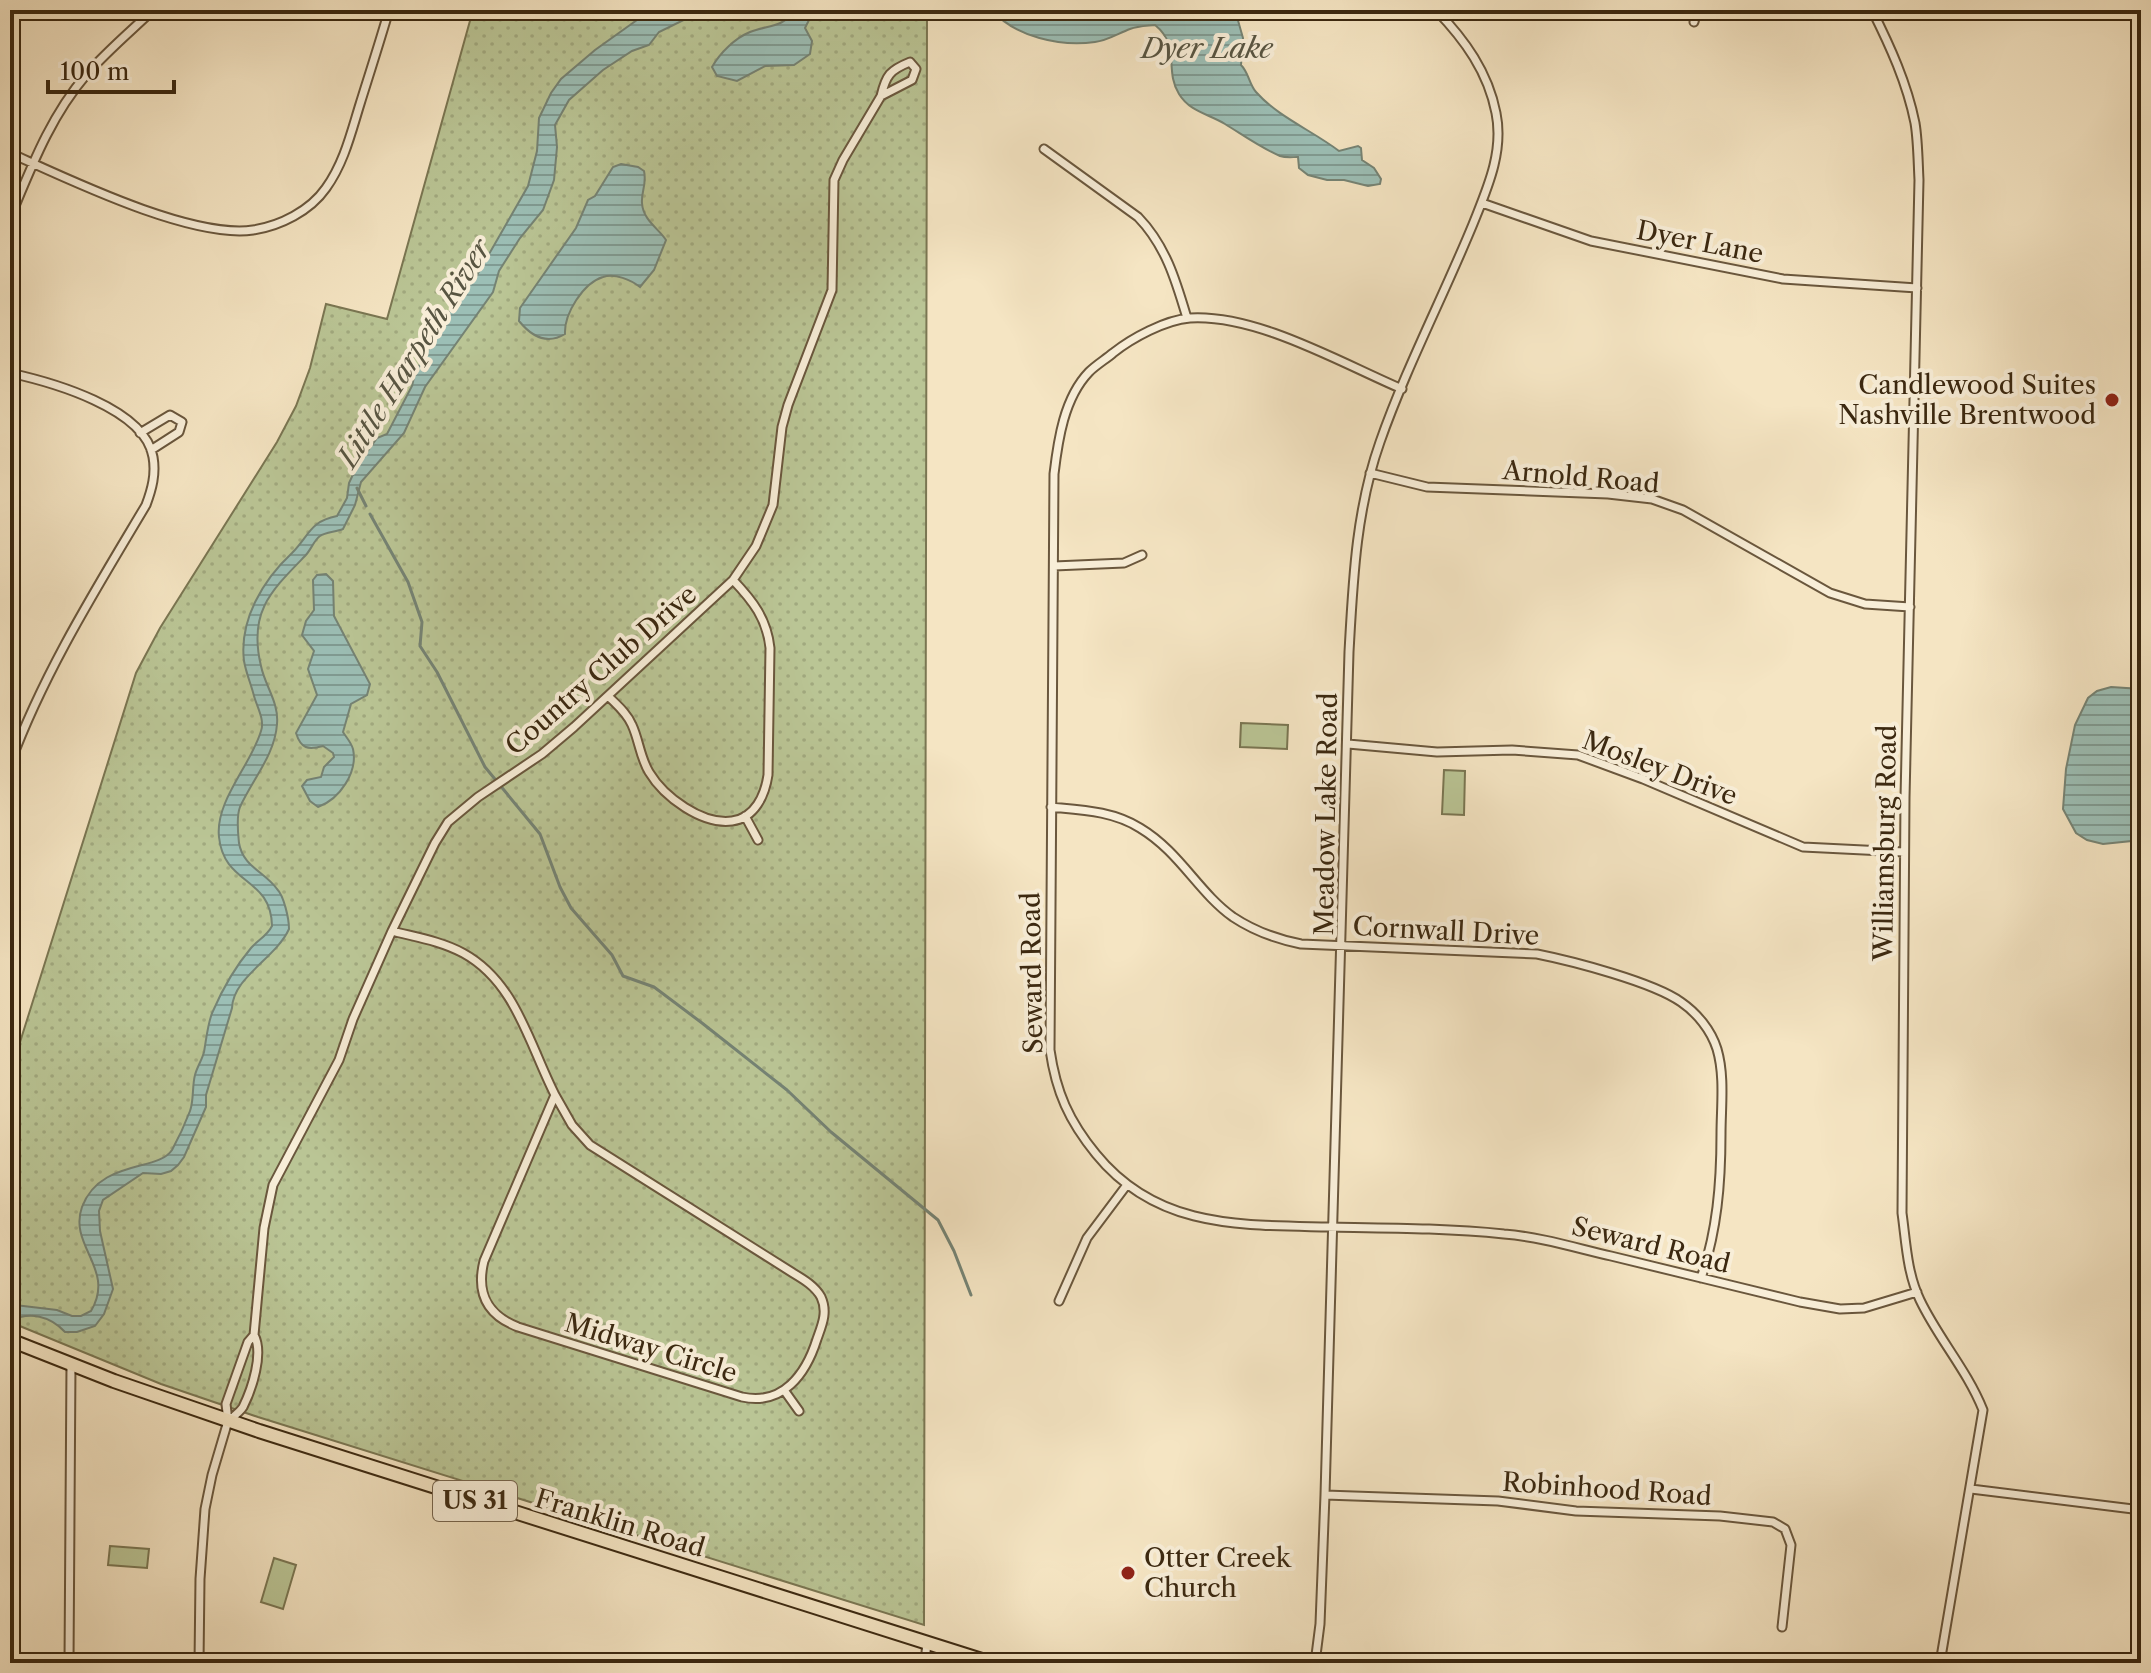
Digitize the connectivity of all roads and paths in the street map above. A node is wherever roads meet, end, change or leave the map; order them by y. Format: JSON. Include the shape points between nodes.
{"nodes":[{"id":1,"x":153,"y":10,"type":"edge"},
{"id":2,"x":389,"y":10,"type":"edge"},
{"id":3,"x":1436,"y":10,"type":"edge"},
{"id":4,"x":1697,"y":10,"type":"edge"},
{"id":5,"x":1872,"y":10,"type":"edge"},
{"id":6,"x":1694,"y":22,"type":"dead end"},
{"id":7,"x":881,"y":96,"type":"junction"},
{"id":8,"x":1044,"y":149,"type":"dead end"},
{"id":9,"x":10,"y":153,"type":"edge"},
{"id":10,"x":33,"y":163,"type":"junction"},
{"id":11,"x":1482,"y":203,"type":"junction"},
{"id":12,"x":10,"y":218,"type":"edge"},
{"id":13,"x":1917,"y":288,"type":"junction"},
{"id":14,"x":1187,"y":318,"type":"junction"},
{"id":15,"x":10,"y":373,"type":"edge"},
{"id":16,"x":1402,"y":389,"type":"junction"},
{"id":17,"x":140,"y":433,"type":"junction"},
{"id":18,"x":151,"y":450,"type":"junction"},
{"id":19,"x":1370,"y":473,"type":"junction"},
{"id":20,"x":1142,"y":555,"type":"dead end"},
{"id":21,"x":1054,"y":566,"type":"junction"},
{"id":22,"x":733,"y":580,"type":"junction"},
{"id":23,"x":1910,"y":607,"type":"junction"},
{"id":24,"x":608,"y":696,"type":"junction"},
{"id":25,"x":1348,"y":744,"type":"junction"},
{"id":26,"x":10,"y":764,"type":"edge"},
{"id":27,"x":1051,"y":807,"type":"junction"},
{"id":28,"x":745,"y":816,"type":"junction"},
{"id":29,"x":758,"y":840,"type":"dead end"},
{"id":30,"x":1904,"y":852,"type":"junction"},
{"id":31,"x":392,"y":931,"type":"junction"},
{"id":32,"x":1343,"y":946,"type":"junction"},
{"id":33,"x":555,"y":1095,"type":"junction"},
{"id":34,"x":1126,"y":1186,"type":"junction"},
{"id":35,"x":1331,"y":1227,"type":"junction"},
{"id":36,"x":1701,"y":1278,"type":"junction"},
{"id":37,"x":1917,"y":1292,"type":"junction"},
{"id":38,"x":1059,"y":1301,"type":"dead end"},
{"id":39,"x":254,"y":1335,"type":"junction"},
{"id":40,"x":10,"y":1340,"type":"edge"},
{"id":41,"x":71,"y":1364,"type":"junction"},
{"id":42,"x":784,"y":1390,"type":"junction"},
{"id":43,"x":799,"y":1411,"type":"dead end"},
{"id":44,"x":228,"y":1421,"type":"junction"},
{"id":45,"x":1971,"y":1489,"type":"junction"},
{"id":46,"x":1325,"y":1495,"type":"junction"},
{"id":47,"x":2141,"y":1510,"type":"edge"},
{"id":48,"x":1782,"y":1627,"type":"dead end"},
{"id":49,"x":927,"y":1642,"type":"junction"},
{"id":50,"x":69,"y":1663,"type":"edge"},
{"id":51,"x":199,"y":1663,"type":"edge"},
{"id":52,"x":925,"y":1663,"type":"edge"},
{"id":53,"x":991,"y":1663,"type":"edge"},
{"id":54,"x":1315,"y":1663,"type":"edge"},
{"id":55,"x":1940,"y":1663,"type":"edge"}],
"edges":[{"from":1,"to":10,"type":"street","via":[[86,75],[44,136]]},
{"from":2,"to":10,"type":"street","via":[[339,166],[324,191],[301,213],[251,231],[202,226],[131,205]]},
{"from":3,"to":11,"type":"street","name":"Meadow Lake Road","via":[[1471,50],[1496,114],[1497,156]]},
{"from":4,"to":6,"type":"street"},
{"from":5,"to":13,"type":"street","name":"Williamsburg Road","via":[[1892,48],[1916,127]]},
{"from":7,"to":7,"type":"street","name":"Country Club Drive","via":[[885,77],[910,62],[916,69],[912,80]]},
{"from":7,"to":22,"type":"street","name":"Country Club Drive","via":[[834,180],[832,290],[788,405],[769,518]]},
{"from":8,"to":14,"type":"street","via":[[1148,227],[1173,269]]},
{"from":9,"to":10,"type":"street"},
{"from":10,"to":12,"type":"street"},
{"from":11,"to":13,"type":"street","name":"Dyer Lane","via":[[1591,241],[1783,279]]},
{"from":11,"to":16,"type":"street","name":"Meadow Lake Road"},
{"from":13,"to":23,"type":"street","name":"Williamsburg Road"},
{"from":14,"to":16,"type":"street","name":"Seward Road","via":[[1260,329]]},
{"from":14,"to":21,"type":"street","name":"Seward Road","via":[[1134,337],[1080,385],[1058,443]]},
{"from":15,"to":17,"type":"street","via":[[80,392],[113,409]]},
{"from":16,"to":19,"type":"street","name":"Meadow Lake Road"},
{"from":17,"to":18,"type":"street"},
{"from":17,"to":18,"type":"street","via":[[170,415],[182,422],[179,432]]},
{"from":18,"to":26,"type":"street","via":[[154,485],[146,505],[57,656]]},
{"from":19,"to":23,"type":"street","name":"Arnold Road","via":[[1427,487],[1652,499],[1683,510],[1841,598]]},
{"from":19,"to":25,"type":"street","name":"Meadow Lake Road","via":[[1354,569]]},
{"from":20,"to":21,"type":"street","via":[[1124,563]]},
{"from":21,"to":27,"type":"street","name":"Seward Road"},
{"from":22,"to":24,"type":"street","name":"Country Club Drive"},
{"from":22,"to":28,"type":"street","via":[[757,607],[770,648],[768,775],[760,799]]},
{"from":23,"to":30,"type":"street","name":"Williamsburg Road"},
{"from":24,"to":28,"type":"street","via":[[631,721],[649,772],[664,789],[709,819]]},
{"from":24,"to":31,"type":"street","name":"Country Club Drive","via":[[550,748],[448,822]]},
{"from":25,"to":30,"type":"street","name":"Mosley Drive","via":[[1578,755],[1803,847]]},
{"from":25,"to":32,"type":"street","name":"Meadow Lake Road"},
{"from":27,"to":32,"type":"street","name":"Cornwall Drive","via":[[1097,812],[1139,827],[1170,849],[1231,915],[1256,930],[1301,944]]},
{"from":27,"to":34,"type":"street","name":"Seward Road","via":[[1054,1079],[1074,1126]]},
{"from":28,"to":29,"type":"street"},
{"from":30,"to":37,"type":"street","name":"Williamsburg Road","via":[[1902,1213]]},
{"from":31,"to":33,"type":"street","via":[[453,948],[495,977],[515,1006]]},
{"from":31,"to":39,"type":"street","name":"Country Club Drive","via":[[339,1060],[273,1185]]},
{"from":32,"to":35,"type":"street","name":"Meadow Lake Road"},
{"from":32,"to":36,"type":"street","name":"Cornwall Drive","via":[[1548,956],[1664,992],[1690,1009],[1712,1038],[1721,1075],[1720,1194]]},
{"from":33,"to":42,"type":"street","via":[[577,1132],[598,1151],[817,1291],[823,1324],[804,1371]]},
{"from":33,"to":42,"type":"street","name":"Midway Circle","via":[[484,1261],[481,1290],[491,1310],[518,1327],[733,1395],[761,1399]]},
{"from":34,"to":35,"type":"street","name":"Seward Road","via":[[1163,1207],[1200,1218]]},
{"from":34,"to":38,"type":"street","via":[[1087,1238]]},
{"from":35,"to":36,"type":"street","name":"Seward Road","via":[[1506,1234]]},
{"from":35,"to":46,"type":"street","name":"Meadow Lake Road"},
{"from":36,"to":37,"type":"street","name":"Seward Road","via":[[1840,1309],[1864,1308]]},
{"from":37,"to":45,"type":"street","name":"Williamsburg Road","via":[[1983,1410]]},
{"from":39,"to":44,"type":"street","name":"Country Club Drive","via":[[226,1404]]},
{"from":39,"to":44,"type":"street","name":"Country Club Drive","via":[[258,1352],[250,1384],[242,1410]]},
{"from":40,"to":41,"type":"main road","name":"Franklin Road","number":"US 31"},
{"from":41,"to":44,"type":"main road","name":"Franklin Road","number":"US 31"},
{"from":41,"to":50,"type":"street"},
{"from":42,"to":43,"type":"street"},
{"from":44,"to":49,"type":"main road","name":"Franklin Road","number":"US 31"},
{"from":44,"to":51,"type":"street","name":"Country Club Drive","via":[[205,1509]]},
{"from":45,"to":47,"type":"street"},
{"from":45,"to":55,"type":"street","name":"Williamsburg Road"},
{"from":46,"to":48,"type":"street","name":"Robinhood Road","via":[[1498,1501],[1576,1511],[1773,1522],[1785,1529],[1791,1545]]},
{"from":46,"to":54,"type":"street","name":"Meadow Lake Road"},
{"from":49,"to":52,"type":"street"},
{"from":49,"to":53,"type":"main road","name":"Franklin Road","number":"US 31"}]}
